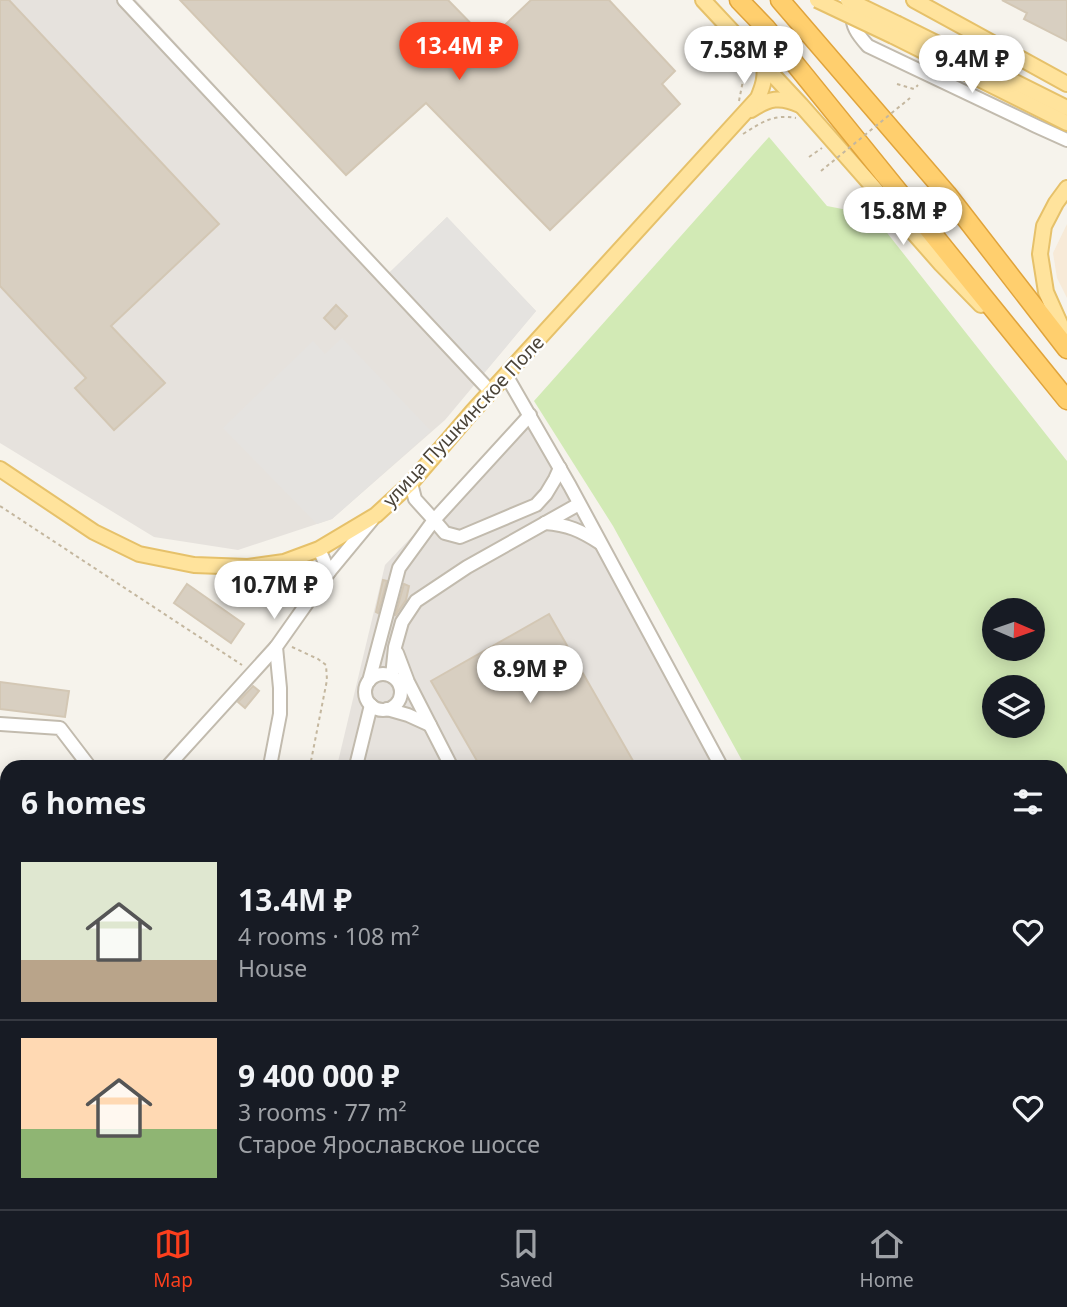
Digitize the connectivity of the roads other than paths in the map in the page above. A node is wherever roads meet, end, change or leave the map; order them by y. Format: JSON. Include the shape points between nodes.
{"nodes":[{"id":1,"x":124,"y":0,"type":"edge"},
{"id":2,"x":703,"y":0,"type":"edge"},
{"id":3,"x":739,"y":0,"type":"edge"},
{"id":4,"x":780,"y":0,"type":"edge"},
{"id":5,"x":817,"y":0,"type":"edge"},
{"id":6,"x":848,"y":0,"type":"edge"},
{"id":7,"x":858,"y":0,"type":"edge"},
{"id":8,"x":914,"y":0,"type":"edge"},
{"id":9,"x":896,"y":30,"type":"junction"},
{"id":10,"x":764,"y":63,"type":"junction"},
{"id":11,"x":1067,"y":84,"type":"edge"},
{"id":12,"x":1067,"y":108,"type":"edge"},
{"id":13,"x":799,"y":112,"type":"junction"},
{"id":14,"x":744,"y":114,"type":"junction"},
{"id":15,"x":1067,"y":123,"type":"edge"},
{"id":16,"x":1067,"y":140,"type":"edge"},
{"id":17,"x":1067,"y":188,"type":"edge"},
{"id":18,"x":1067,"y":339,"type":"edge"},
{"id":19,"x":1067,"y":349,"type":"edge"},
{"id":20,"x":1036,"y":361,"type":"junction"},
{"id":21,"x":506,"y":375,"type":"junction"},
{"id":22,"x":491,"y":392,"type":"junction"},
{"id":23,"x":1067,"y":400,"type":"edge"},
{"id":24,"x":530,"y":415,"type":"junction"},
{"id":25,"x":560,"y":468,"type":"junction"},
{"id":26,"x":0,"y":469,"type":"edge"},
{"id":27,"x":411,"y":483,"type":"junction"},
{"id":28,"x":579,"y":504,"type":"junction"},
{"id":29,"x":376,"y":515,"type":"junction"},
{"id":30,"x":438,"y":515,"type":"junction"},
{"id":31,"x":545,"y":523,"type":"junction"},
{"id":32,"x":600,"y":543,"type":"junction"},
{"id":33,"x":319,"y":549,"type":"junction"},
{"id":34,"x":329,"y":572,"type":"junction"},
{"id":35,"x":278,"y":644,"type":"junction"},
{"id":36,"x":396,"y":647,"type":"junction"},
{"id":37,"x":392,"y":676,"type":"junction"},
{"id":38,"x":369,"y":681,"type":"junction"},
{"id":39,"x":401,"y":690,"type":"junction"},
{"id":40,"x":371,"y":705,"type":"junction"},
{"id":41,"x":387,"y":709,"type":"junction"},
{"id":42,"x":0,"y":723,"type":"edge"},
{"id":43,"x":430,"y":726,"type":"junction"},
{"id":44,"x":85,"y":760,"type":"edge"},
{"id":45,"x":173,"y":760,"type":"edge"},
{"id":46,"x":271,"y":760,"type":"edge"},
{"id":47,"x":357,"y":760,"type":"edge"},
{"id":48,"x":448,"y":760,"type":"edge"},
{"id":49,"x":718,"y":760,"type":"edge"}],
"edges":[{"from":1,"to":22,"type":"street"},
{"from":2,"to":10,"type":"main road"},
{"from":3,"to":20,"type":"highway"},
{"from":4,"to":19,"type":"highway","via":[[947,194]]},
{"from":5,"to":9,"type":"main road","bridge":true},
{"from":6,"to":9,"type":"main road","bridge":true},
{"from":7,"to":16,"type":"street","via":[[852,22],[868,46]]},
{"from":8,"to":11,"type":"main road"},
{"from":9,"to":12,"type":"main road"},
{"from":9,"to":15,"type":"main road"},
{"from":10,"to":13,"type":"main road"},
{"from":10,"to":14,"type":"main road","name":"улица Пушкинское Поле","via":[[763,86]]},
{"from":13,"to":14,"type":"main road","name":"улица Пушкинское Поле","via":[[788,100],[777,99]]},
{"from":13,"to":20,"type":"main road"},
{"from":14,"to":21,"type":"main road","name":"улица Пушкинское Поле"},
{"from":17,"to":18,"type":"main road","via":[[1044,226],[1040,254],[1046,292]]},
{"from":20,"to":23,"type":"highway"},
{"from":21,"to":22,"type":"main road","name":"улица Пушкинское Поле"},
{"from":21,"to":24,"type":"street"},
{"from":22,"to":27,"type":"main road","name":"улица Пушкинское Поле"},
{"from":24,"to":25,"type":"street"},
{"from":24,"to":30,"type":"street"},
{"from":25,"to":28,"type":"street"},
{"from":25,"to":30,"type":"street","via":[[536,505],[460,537],[446,533]]},
{"from":26,"to":33,"type":"main road","name":"улица Пушкинское Поле","via":[[94,532],[139,554],[194,565],[248,567],[284,562]]},
{"from":27,"to":29,"type":"main road","name":"улица Пушкинское Поле"},
{"from":27,"to":30,"type":"street","via":[[415,499]]},
{"from":28,"to":31,"type":"street"},
{"from":28,"to":32,"type":"street"},
{"from":29,"to":33,"type":"main road","name":"улица Пушкинское Поле"},
{"from":29,"to":34,"type":"street"},
{"from":30,"to":38,"type":"street","via":[[399,568]]},
{"from":31,"to":32,"type":"street","via":[[575,528]]},
{"from":31,"to":36,"type":"street","via":[[416,601],[402,622]]},
{"from":32,"to":49,"type":"street"},
{"from":33,"to":34,"type":"street"},
{"from":34,"to":35,"type":"street"},
{"from":35,"to":45,"type":"street"},
{"from":35,"to":46,"type":"street","via":[[280,714]]},
{"from":36,"to":37,"type":"street"},
{"from":36,"to":43,"type":"street"},
{"from":37,"to":38,"type":"street","via":[[384,674]]},
{"from":37,"to":39,"type":"street"},
{"from":38,"to":40,"type":"street","via":[[365,689]]},
{"from":39,"to":41,"type":"street","via":[[400,699]]},
{"from":39,"to":43,"type":"street"},
{"from":40,"to":41,"type":"street"},
{"from":40,"to":47,"type":"street"},
{"from":41,"to":43,"type":"street"},
{"from":42,"to":44,"type":"street","via":[[61,728]]},
{"from":43,"to":48,"type":"street"}]}
